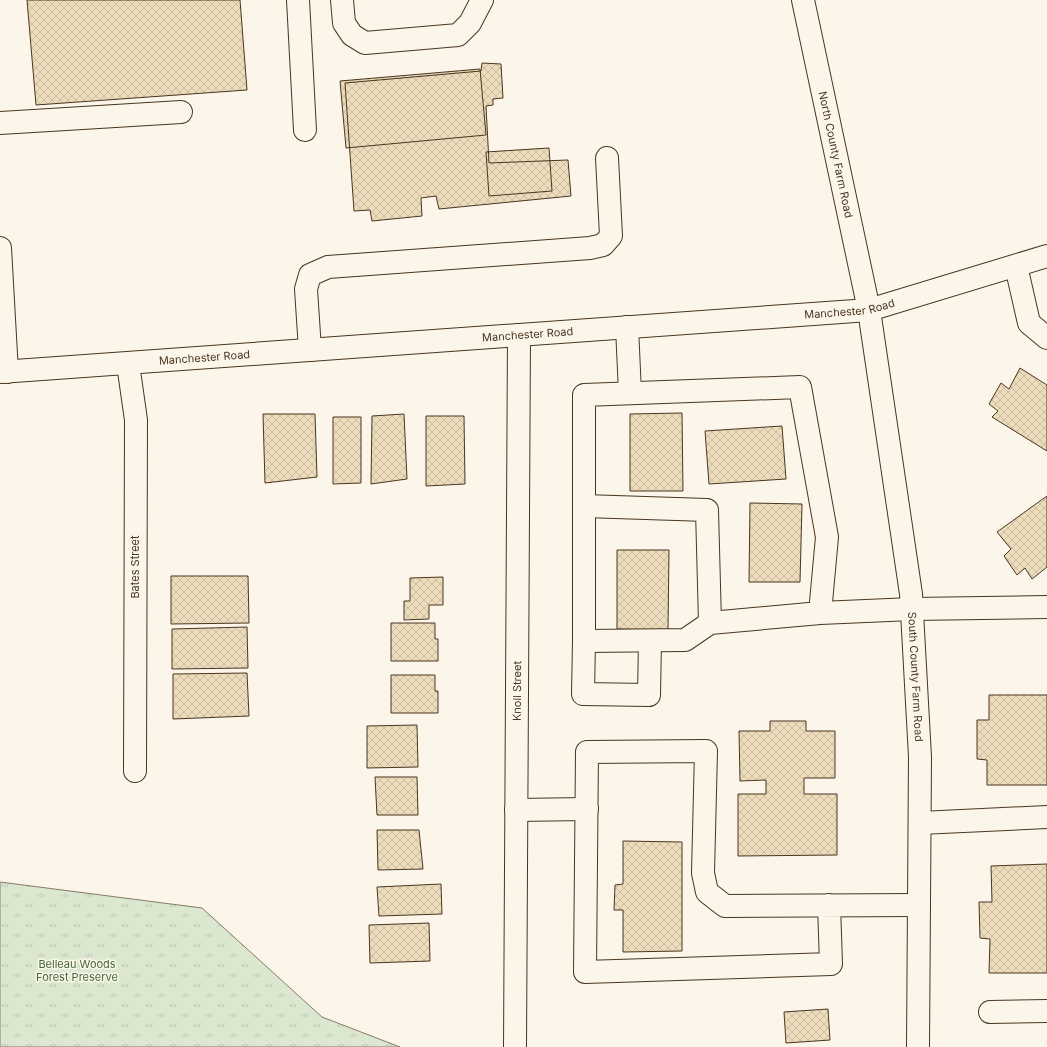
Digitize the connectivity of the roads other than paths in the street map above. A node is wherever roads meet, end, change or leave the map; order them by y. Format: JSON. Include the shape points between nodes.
{"nodes":[{"id":1,"x":298,"y":0,"type":"edge"},
{"id":2,"x":342,"y":0,"type":"edge"},
{"id":3,"x":482,"y":0,"type":"edge"},
{"id":4,"x":803,"y":0,"type":"edge"},
{"id":5,"x":181,"y":112,"type":"dead end"},
{"id":6,"x":0,"y":123,"type":"edge"},
{"id":7,"x":305,"y":130,"type":"dead end"},
{"id":8,"x":607,"y":158,"type":"dead end"},
{"id":9,"x":0,"y":248,"type":"edge"},
{"id":10,"x":1047,"y":256,"type":"edge"},
{"id":11,"x":1016,"y":266,"type":"junction"},
{"id":12,"x":869,"y":310,"type":"junction"},
{"id":13,"x":627,"y":327,"type":"junction"},
{"id":14,"x":519,"y":335,"type":"junction"},
{"id":15,"x":1047,"y":338,"type":"edge"},
{"id":16,"x":310,"y":350,"type":"junction"},
{"id":17,"x":128,"y":364,"type":"junction"},
{"id":18,"x":4,"y":372,"type":"edge"},
{"id":19,"x":630,"y":393,"type":"junction"},
{"id":20,"x":584,"y":506,"type":"junction"},
{"id":21,"x":1047,"y":607,"type":"edge"},
{"id":22,"x":912,"y":609,"type":"junction"},
{"id":23,"x":820,"y":613,"type":"junction"},
{"id":24,"x":710,"y":623,"type":"junction"},
{"id":25,"x":584,"y":641,"type":"junction"},
{"id":26,"x":650,"y":641,"type":"junction"},
{"id":27,"x":135,"y":771,"type":"dead end"},
{"id":28,"x":587,"y":809,"type":"junction"},
{"id":29,"x":516,"y":810,"type":"junction"},
{"id":30,"x":1047,"y":817,"type":"edge"},
{"id":31,"x":920,"y":823,"type":"junction"},
{"id":32,"x":919,"y":904,"type":"junction"},
{"id":33,"x":829,"y":905,"type":"junction"},
{"id":34,"x":1047,"y":1011,"type":"edge"},
{"id":35,"x":990,"y":1012,"type":"dead end"},
{"id":36,"x":515,"y":1047,"type":"edge"},
{"id":37,"x":911,"y":1047,"type":"edge"},
{"id":38,"x":918,"y":1047,"type":"edge"}],
"edges":[{"from":1,"to":7,"type":"street"},
{"from":2,"to":3,"type":"street","via":[[344,23],[352,35],[365,43],[458,35],[470,23]]},
{"from":4,"to":12,"type":"street","name":"North County Farm Road"},
{"from":5,"to":6,"type":"street"},
{"from":8,"to":16,"type":"street","via":[[611,236],[603,245],[328,267],[310,275],[306,289]]},
{"from":9,"to":18,"type":"street"},
{"from":10,"to":11,"type":"street","name":"Manchester Road"},
{"from":11,"to":12,"type":"street","name":"Manchester Road"},
{"from":11,"to":15,"type":"street","via":[[1029,323]]},
{"from":12,"to":13,"type":"street","name":"Manchester Road"},
{"from":12,"to":22,"type":"street","name":"South County Farm Road"},
{"from":13,"to":14,"type":"street","name":"Manchester Road"},
{"from":13,"to":19,"type":"street"},
{"from":14,"to":16,"type":"street","name":"Manchester Road"},
{"from":14,"to":29,"type":"street","name":"Knoll Street"},
{"from":16,"to":17,"type":"street","name":"Manchester Road"},
{"from":17,"to":18,"type":"street","name":"Manchester Road"},
{"from":17,"to":27,"type":"street","name":"Bates Street","via":[[136,420]]},
{"from":19,"to":20,"type":"street","via":[[584,395]]},
{"from":19,"to":23,"type":"street","via":[[800,387],[827,537]]},
{"from":20,"to":24,"type":"street","via":[[707,510]]},
{"from":20,"to":25,"type":"street"},
{"from":21,"to":22,"type":"street"},
{"from":22,"to":23,"type":"street"},
{"from":22,"to":31,"type":"street","name":"South County Farm Road","via":[[920,757]]},
{"from":23,"to":24,"type":"street"},
{"from":24,"to":26,"type":"street","via":[[685,640]]},
{"from":25,"to":26,"type":"street"},
{"from":25,"to":26,"type":"street","via":[[583,694],[649,695]]},
{"from":28,"to":29,"type":"street"},
{"from":28,"to":33,"type":"street","via":[[587,752],[706,751],[702,873],[707,892],[726,906]]},
{"from":28,"to":33,"type":"street","via":[[585,972],[831,964]]},
{"from":29,"to":36,"type":"street","name":"Knoll Street"},
{"from":30,"to":31,"type":"street"},
{"from":31,"to":32,"type":"street","name":"South County Farm Road"},
{"from":32,"to":33,"type":"street"},
{"from":32,"to":38,"type":"street","name":"South County Farm Road"},
{"from":34,"to":35,"type":"street"},
{"from":37,"to":38,"type":"street"}]}
